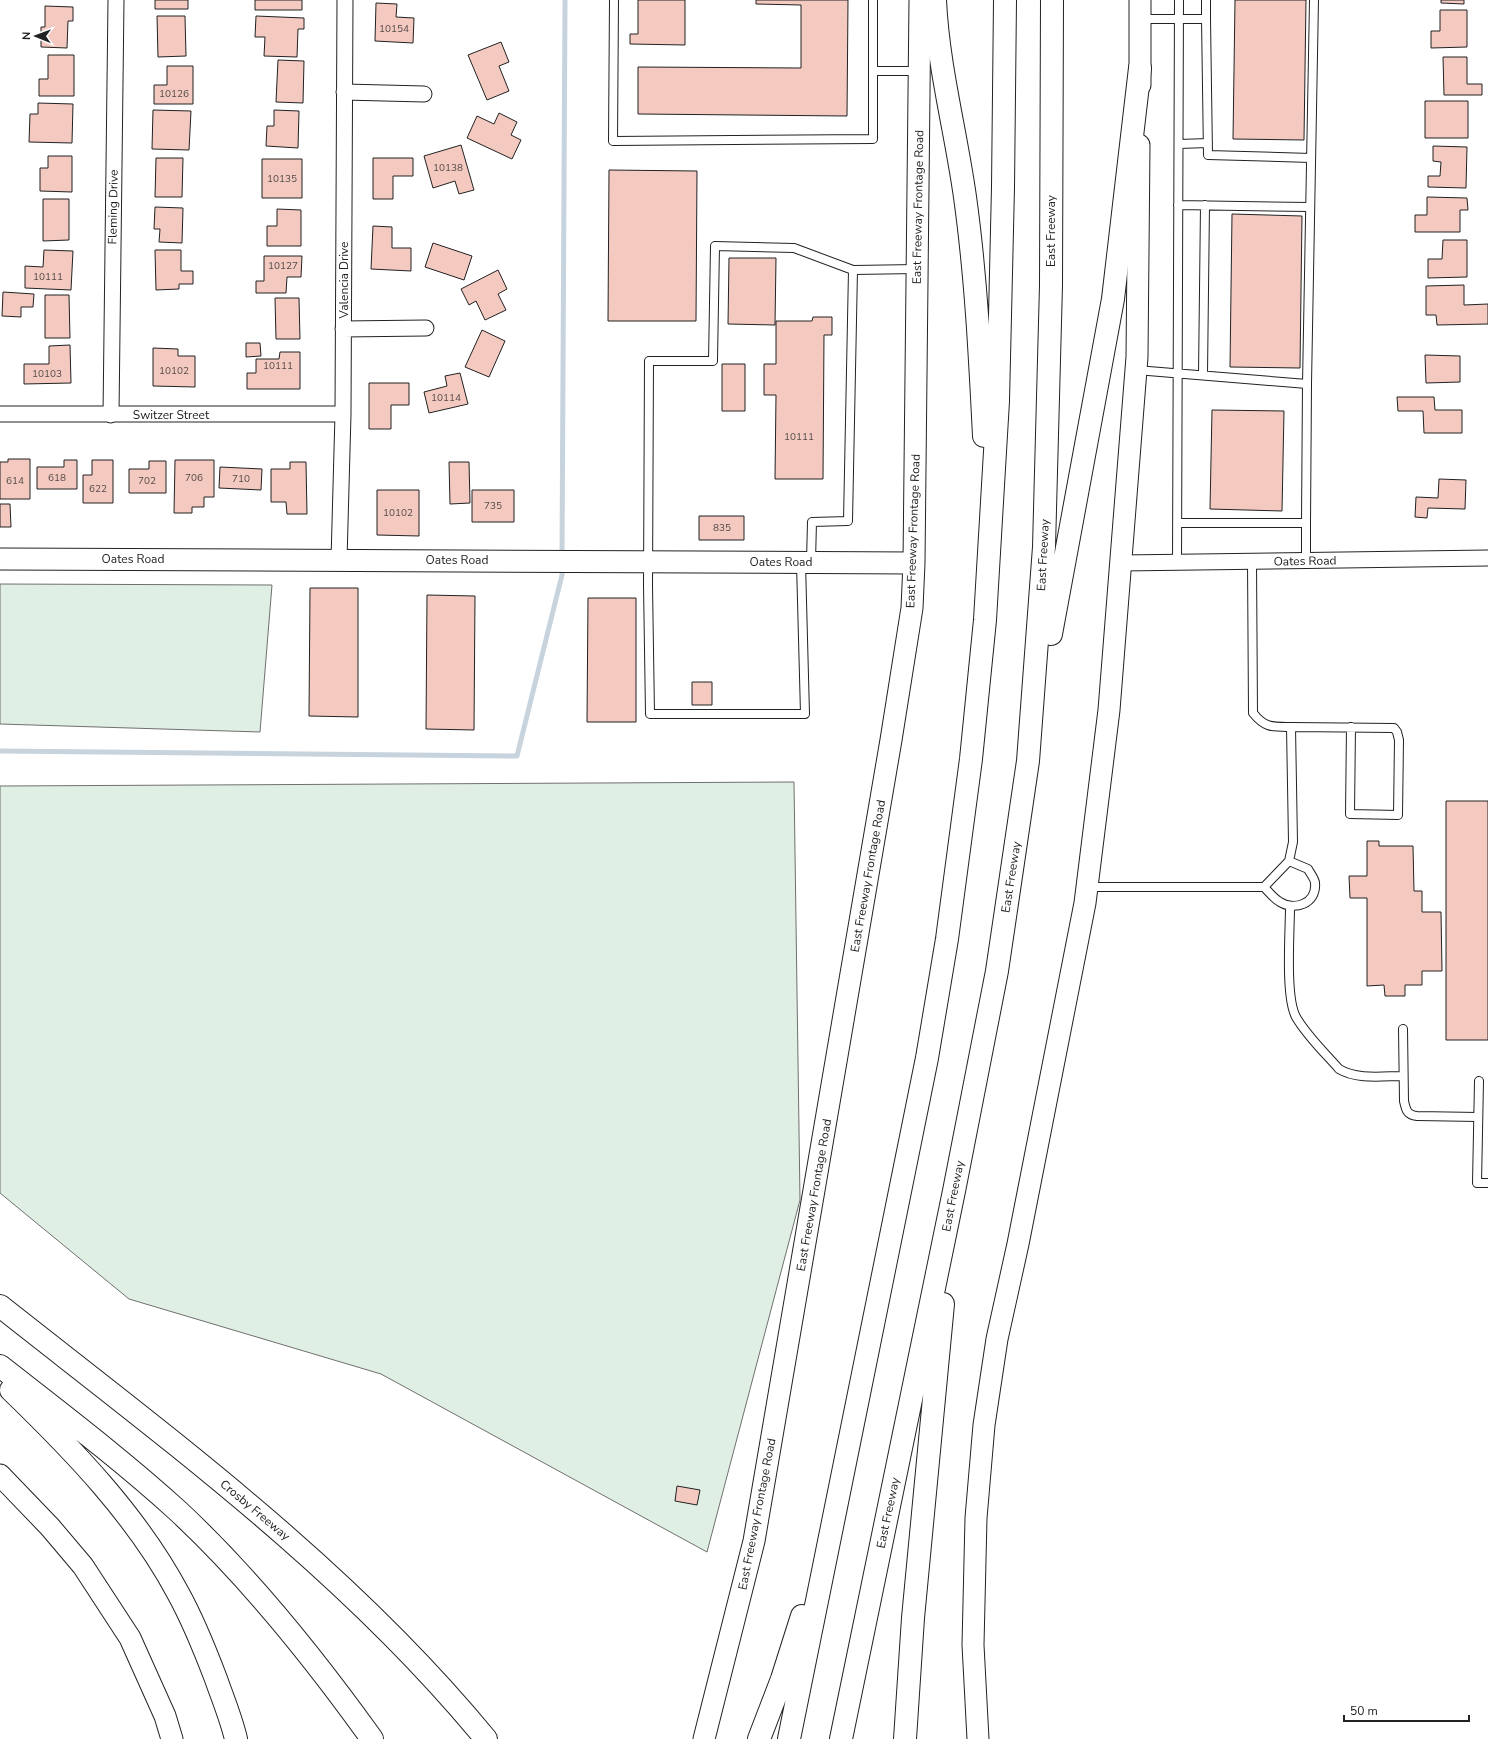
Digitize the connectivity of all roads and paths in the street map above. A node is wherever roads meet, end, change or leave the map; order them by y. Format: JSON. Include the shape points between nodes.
{"nodes":[{"id":1,"x":116,"y":0,"type":"edge"},
{"id":2,"x":345,"y":0,"type":"edge"},
{"id":3,"x":614,"y":0,"type":"edge"},
{"id":4,"x":873,"y":0,"type":"edge"},
{"id":5,"x":920,"y":0,"type":"edge"},
{"id":6,"x":935,"y":0,"type":"edge"},
{"id":7,"x":1005,"y":0,"type":"edge"},
{"id":8,"x":1052,"y":0,"type":"edge"},
{"id":9,"x":1179,"y":0,"type":"edge"},
{"id":10,"x":1206,"y":0,"type":"edge"},
{"id":11,"x":1314,"y":0,"type":"edge"},
{"id":12,"x":1140,"y":9,"type":"edge"},
{"id":13,"x":1179,"y":19,"type":"junction"},
{"id":14,"x":1206,"y":19,"type":"junction"},
{"id":15,"x":1140,"y":68,"type":"junction"},
{"id":16,"x":873,"y":71,"type":"junction"},
{"id":17,"x":920,"y":71,"type":"junction"},
{"id":18,"x":344,"y":92,"type":"junction"},
{"id":19,"x":424,"y":94,"type":"dead end"},
{"id":20,"x":1208,"y":143,"type":"junction"},
{"id":21,"x":1179,"y":144,"type":"junction"},
{"id":22,"x":1311,"y":158,"type":"junction"},
{"id":23,"x":1178,"y":205,"type":"junction"},
{"id":24,"x":1205,"y":205,"type":"junction"},
{"id":25,"x":1310,"y":207,"type":"junction"},
{"id":26,"x":917,"y":269,"type":"junction"},
{"id":27,"x":853,"y":270,"type":"junction"},
{"id":28,"x":343,"y":328,"type":"junction"},
{"id":29,"x":426,"y":328,"type":"dead end"},
{"id":30,"x":1136,"y":370,"type":"junction"},
{"id":31,"x":1178,"y":373,"type":"junction"},
{"id":32,"x":1203,"y":375,"type":"junction"},
{"id":33,"x":1307,"y":384,"type":"junction"},
{"id":34,"x":0,"y":414,"type":"edge"},
{"id":35,"x":343,"y":414,"type":"junction"},
{"id":36,"x":111,"y":415,"type":"junction"},
{"id":37,"x":1177,"y":523,"type":"junction"},
{"id":38,"x":1306,"y":523,"type":"junction"},
{"id":39,"x":990,"y":547,"type":"junction"},
{"id":40,"x":1488,"y":558,"type":"edge"},
{"id":41,"x":0,"y":559,"type":"edge"},
{"id":42,"x":339,"y":560,"type":"junction"},
{"id":43,"x":648,"y":561,"type":"junction"},
{"id":44,"x":1306,"y":561,"type":"junction"},
{"id":45,"x":806,"y":562,"type":"junction"},
{"id":46,"x":1252,"y":562,"type":"junction"},
{"id":47,"x":914,"y":563,"type":"junction"},
{"id":48,"x":1122,"y":563,"type":"junction"},
{"id":49,"x":1176,"y":563,"type":"junction"},
{"id":50,"x":1291,"y":727,"type":"junction"},
{"id":51,"x":1351,"y":727,"type":"junction"},
{"id":52,"x":1028,"y":761,"type":"junction"},
{"id":53,"x":1289,"y":861,"type":"junction"},
{"id":54,"x":1087,"y":887,"type":"junction"},
{"id":55,"x":1264,"y":887,"type":"junction"},
{"id":56,"x":1290,"y":906,"type":"junction"},
{"id":57,"x":1403,"y":1029,"type":"dead end"},
{"id":58,"x":1403,"y":1076,"type":"junction"},
{"id":59,"x":1479,"y":1081,"type":"dead end"},
{"id":60,"x":1478,"y":1117,"type":"junction"},
{"id":61,"x":1488,"y":1183,"type":"edge"},
{"id":62,"x":954,"y":1191,"type":"junction"},
{"id":63,"x":0,"y":1306,"type":"edge"},
{"id":64,"x":0,"y":1366,"type":"edge"},
{"id":65,"x":0,"y":1379,"type":"edge"},
{"id":66,"x":853,"y":1424,"type":"junction"},
{"id":67,"x":0,"y":1475,"type":"edge"},
{"id":68,"x":172,"y":1739,"type":"edge"},
{"id":69,"x":236,"y":1739,"type":"edge"},
{"id":70,"x":372,"y":1739,"type":"edge"},
{"id":71,"x":486,"y":1739,"type":"edge"},
{"id":72,"x":704,"y":1739,"type":"edge"},
{"id":73,"x":759,"y":1739,"type":"edge"},
{"id":74,"x":789,"y":1739,"type":"edge"},
{"id":75,"x":841,"y":1739,"type":"edge"},
{"id":76,"x":905,"y":1739,"type":"edge"},
{"id":77,"x":978,"y":1739,"type":"edge"}],
"edges":[{"from":1,"to":36,"type":"street","name":"Fleming Drive"},
{"from":2,"to":18,"type":"street","name":"Valencia Drive"},
{"from":3,"to":16,"type":"lane","via":[[613,141],[873,139]]},
{"from":4,"to":16,"type":"lane"},
{"from":5,"to":17,"type":"main road","name":"East Freeway Frontage Road"},
{"from":6,"to":39,"type":"highway","via":[[944,74],[965,197],[976,294]]},
{"from":7,"to":39,"type":"highway","via":[[998,401]]},
{"from":8,"to":52,"type":"highway","name":"East Freeway","via":[[1051,285],[1044,547]]},
{"from":9,"to":13,"type":"lane"},
{"from":10,"to":14,"type":"lane"},
{"from":11,"to":22,"type":"lane"},
{"from":12,"to":13,"type":"lane"},
{"from":12,"to":15,"type":"main road"},
{"from":13,"to":14,"type":"lane"},
{"from":13,"to":21,"type":"lane"},
{"from":14,"to":20,"type":"lane"},
{"from":15,"to":30,"type":"main road"},
{"from":15,"to":52,"type":"highway","via":[[1113,299]]},
{"from":16,"to":17,"type":"lane"},
{"from":17,"to":26,"type":"main road","name":"East Freeway Frontage Road"},
{"from":18,"to":19,"type":"street"},
{"from":18,"to":28,"type":"street","name":"Valencia Drive"},
{"from":20,"to":21,"type":"lane"},
{"from":20,"to":22,"type":"lane","via":[[1208,155]]},
{"from":21,"to":23,"type":"lane"},
{"from":22,"to":25,"type":"lane"},
{"from":23,"to":24,"type":"lane"},
{"from":23,"to":31,"type":"lane"},
{"from":24,"to":25,"type":"lane"},
{"from":24,"to":32,"type":"lane"},
{"from":25,"to":33,"type":"lane"},
{"from":26,"to":27,"type":"lane"},
{"from":26,"to":47,"type":"main road","name":"East Freeway Frontage Road"},
{"from":27,"to":43,"type":"lane","via":[[794,248],[714,246],[713,361],[648,361]]},
{"from":27,"to":45,"type":"lane","via":[[848,521],[812,522]]},
{"from":28,"to":29,"type":"street"},
{"from":28,"to":35,"type":"street","name":"Valencia Drive"},
{"from":30,"to":31,"type":"lane"},
{"from":30,"to":48,"type":"main road"},
{"from":31,"to":32,"type":"lane"},
{"from":31,"to":37,"type":"lane"},
{"from":32,"to":33,"type":"lane"},
{"from":33,"to":38,"type":"lane"},
{"from":34,"to":36,"type":"street","name":"Switzer Street"},
{"from":35,"to":36,"type":"street","name":"Switzer Street"},
{"from":35,"to":42,"type":"street","name":"Valencia Drive"},
{"from":37,"to":38,"type":"lane"},
{"from":37,"to":49,"type":"lane"},
{"from":38,"to":44,"type":"lane"},
{"from":39,"to":66,"type":"highway","via":[[972,759],[940,984]]},
{"from":40,"to":44,"type":"street","name":"Oates Road"},
{"from":41,"to":42,"type":"main road","name":"Oates Road"},
{"from":42,"to":43,"type":"main road","name":"Oates Road"},
{"from":43,"to":45,"type":"main road","name":"Oates Road"},
{"from":43,"to":45,"type":"lane","via":[[650,714],[805,714]]},
{"from":44,"to":46,"type":"street","name":"Oates Road"},
{"from":45,"to":47,"type":"main road","name":"Oates Road"},
{"from":46,"to":49,"type":"street","name":"Oates Road"},
{"from":46,"to":50,"type":"lane","via":[[1253,713],[1261,723],[1272,727]]},
{"from":47,"to":72,"type":"main road","name":"East Freeway Frontage Road","via":[[912,608],[891,740],[755,1534]]},
{"from":48,"to":49,"type":"street","name":"Oates Road"},
{"from":48,"to":54,"type":"main road","via":[[1109,710]]},
{"from":50,"to":51,"type":"lane"},
{"from":50,"to":53,"type":"lane","via":[[1293,842]]},
{"from":51,"to":51,"type":"lane","via":[[1394,728],[1398,732],[1398,814],[1350,814]]},
{"from":52,"to":62,"type":"highway","name":"East Freeway","via":[[997,971]]},
{"from":53,"to":55,"type":"lane"},
{"from":53,"to":56,"type":"lane","via":[[1308,869],[1315,883],[1313,894],[1307,902],[1299,906]]},
{"from":54,"to":55,"type":"lane"},
{"from":54,"to":77,"type":"main road","via":[[1018,1244],[997,1339],[984,1425],[976,1518],[973,1637]]},
{"from":55,"to":56,"type":"lane","via":[[1279,902]]},
{"from":56,"to":58,"type":"lane","via":[[1290,989],[1291,1004],[1296,1017],[1344,1073],[1354,1076]]},
{"from":57,"to":58,"type":"lane"},
{"from":58,"to":60,"type":"lane","via":[[1404,1101],[1410,1115]]},
{"from":59,"to":60,"type":"lane"},
{"from":60,"to":61,"type":"lane","via":[[1477,1182]]},
{"from":62,"to":75,"type":"highway","name":"East Freeway"},
{"from":62,"to":76,"type":"highway","via":[[914,1610]]},
{"from":63,"to":71,"type":"highway","name":"Crosby Freeway","via":[[291,1539],[369,1612]]},
{"from":64,"to":70,"type":"highway","via":[[148,1485],[209,1541],[276,1616]]},
{"from":65,"to":69,"type":"highway","via":[[52,1430],[140,1534],[178,1592],[209,1660]]},
{"from":66,"to":73,"type":"highway","via":[[819,1561],[782,1679]]},
{"from":66,"to":74,"type":"highway"},
{"from":67,"to":68,"type":"main road","via":[[50,1527],[87,1573],[130,1638],[165,1716]]}]}
